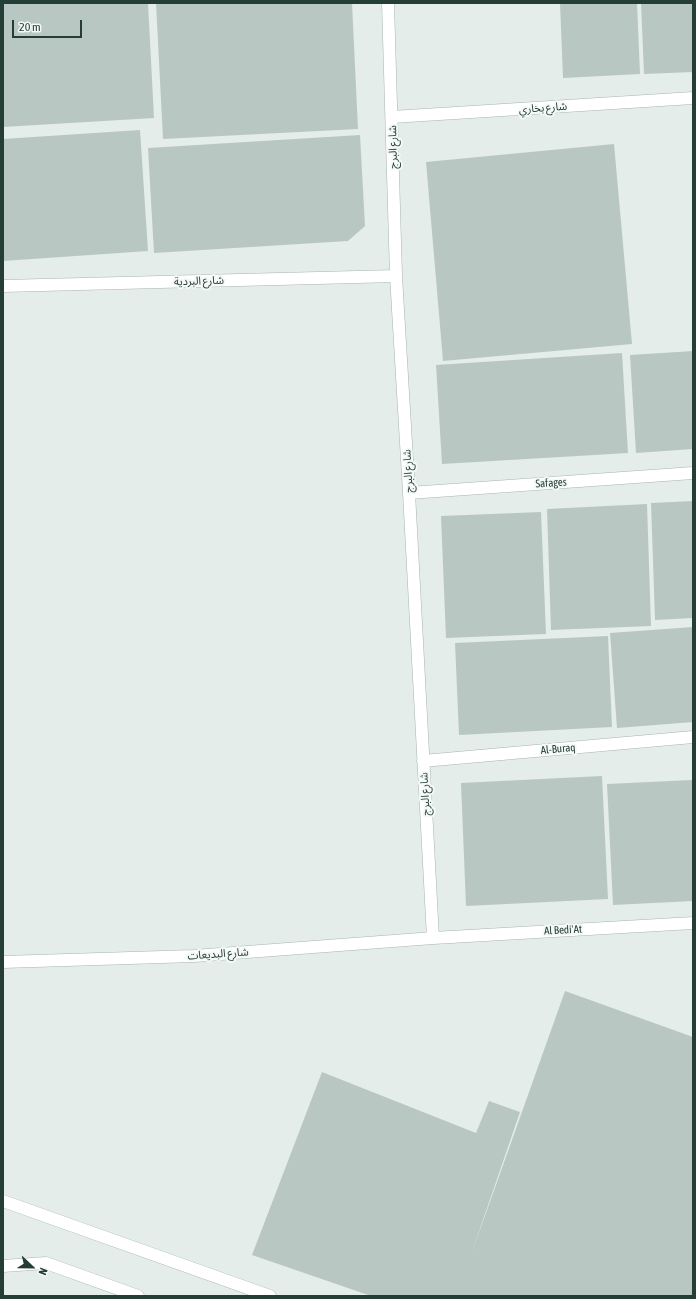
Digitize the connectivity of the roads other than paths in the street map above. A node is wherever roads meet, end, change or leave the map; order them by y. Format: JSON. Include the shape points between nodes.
{"nodes":[{"id":1,"x":388,"y":3,"type":"edge"},
{"id":2,"x":693,"y":98,"type":"edge"},
{"id":3,"x":392,"y":117,"type":"junction"},
{"id":4,"x":396,"y":276,"type":"junction"},
{"id":5,"x":3,"y":286,"type":"edge"},
{"id":6,"x":693,"y":473,"type":"edge"},
{"id":7,"x":409,"y":493,"type":"junction"},
{"id":8,"x":693,"y":737,"type":"edge"},
{"id":9,"x":423,"y":761,"type":"junction"},
{"id":10,"x":693,"y":923,"type":"edge"},
{"id":11,"x":433,"y":938,"type":"junction"},
{"id":12,"x":3,"y":962,"type":"edge"},
{"id":13,"x":3,"y":1200,"type":"edge"},
{"id":14,"x":3,"y":1266,"type":"edge"},
{"id":15,"x":138,"y":1296,"type":"edge"},
{"id":16,"x":270,"y":1296,"type":"edge"}],
"edges":[{"from":1,"to":3,"type":"street","name":"شارع البرج"},
{"from":2,"to":3,"type":"street","name":"شارع بخاري"},
{"from":3,"to":4,"type":"street","name":"شارع البرج"},
{"from":4,"to":5,"type":"street","name":"شارع البردية"},
{"from":4,"to":7,"type":"street","name":"شارع البرج"},
{"from":6,"to":7,"type":"street","name":"Safages"},
{"from":7,"to":9,"type":"street","name":"شارع البرج"},
{"from":8,"to":9,"type":"street","name":"Al-Buraq"},
{"from":9,"to":11,"type":"street","name":"شارع البرج"},
{"from":10,"to":11,"type":"street","name":"Al Bedi'At"},
{"from":11,"to":12,"type":"street","name":"شارع البديعات","via":[[194,956]]},
{"from":13,"to":16,"type":"street"},
{"from":14,"to":15,"type":"street","via":[[46,1263]]}]}
